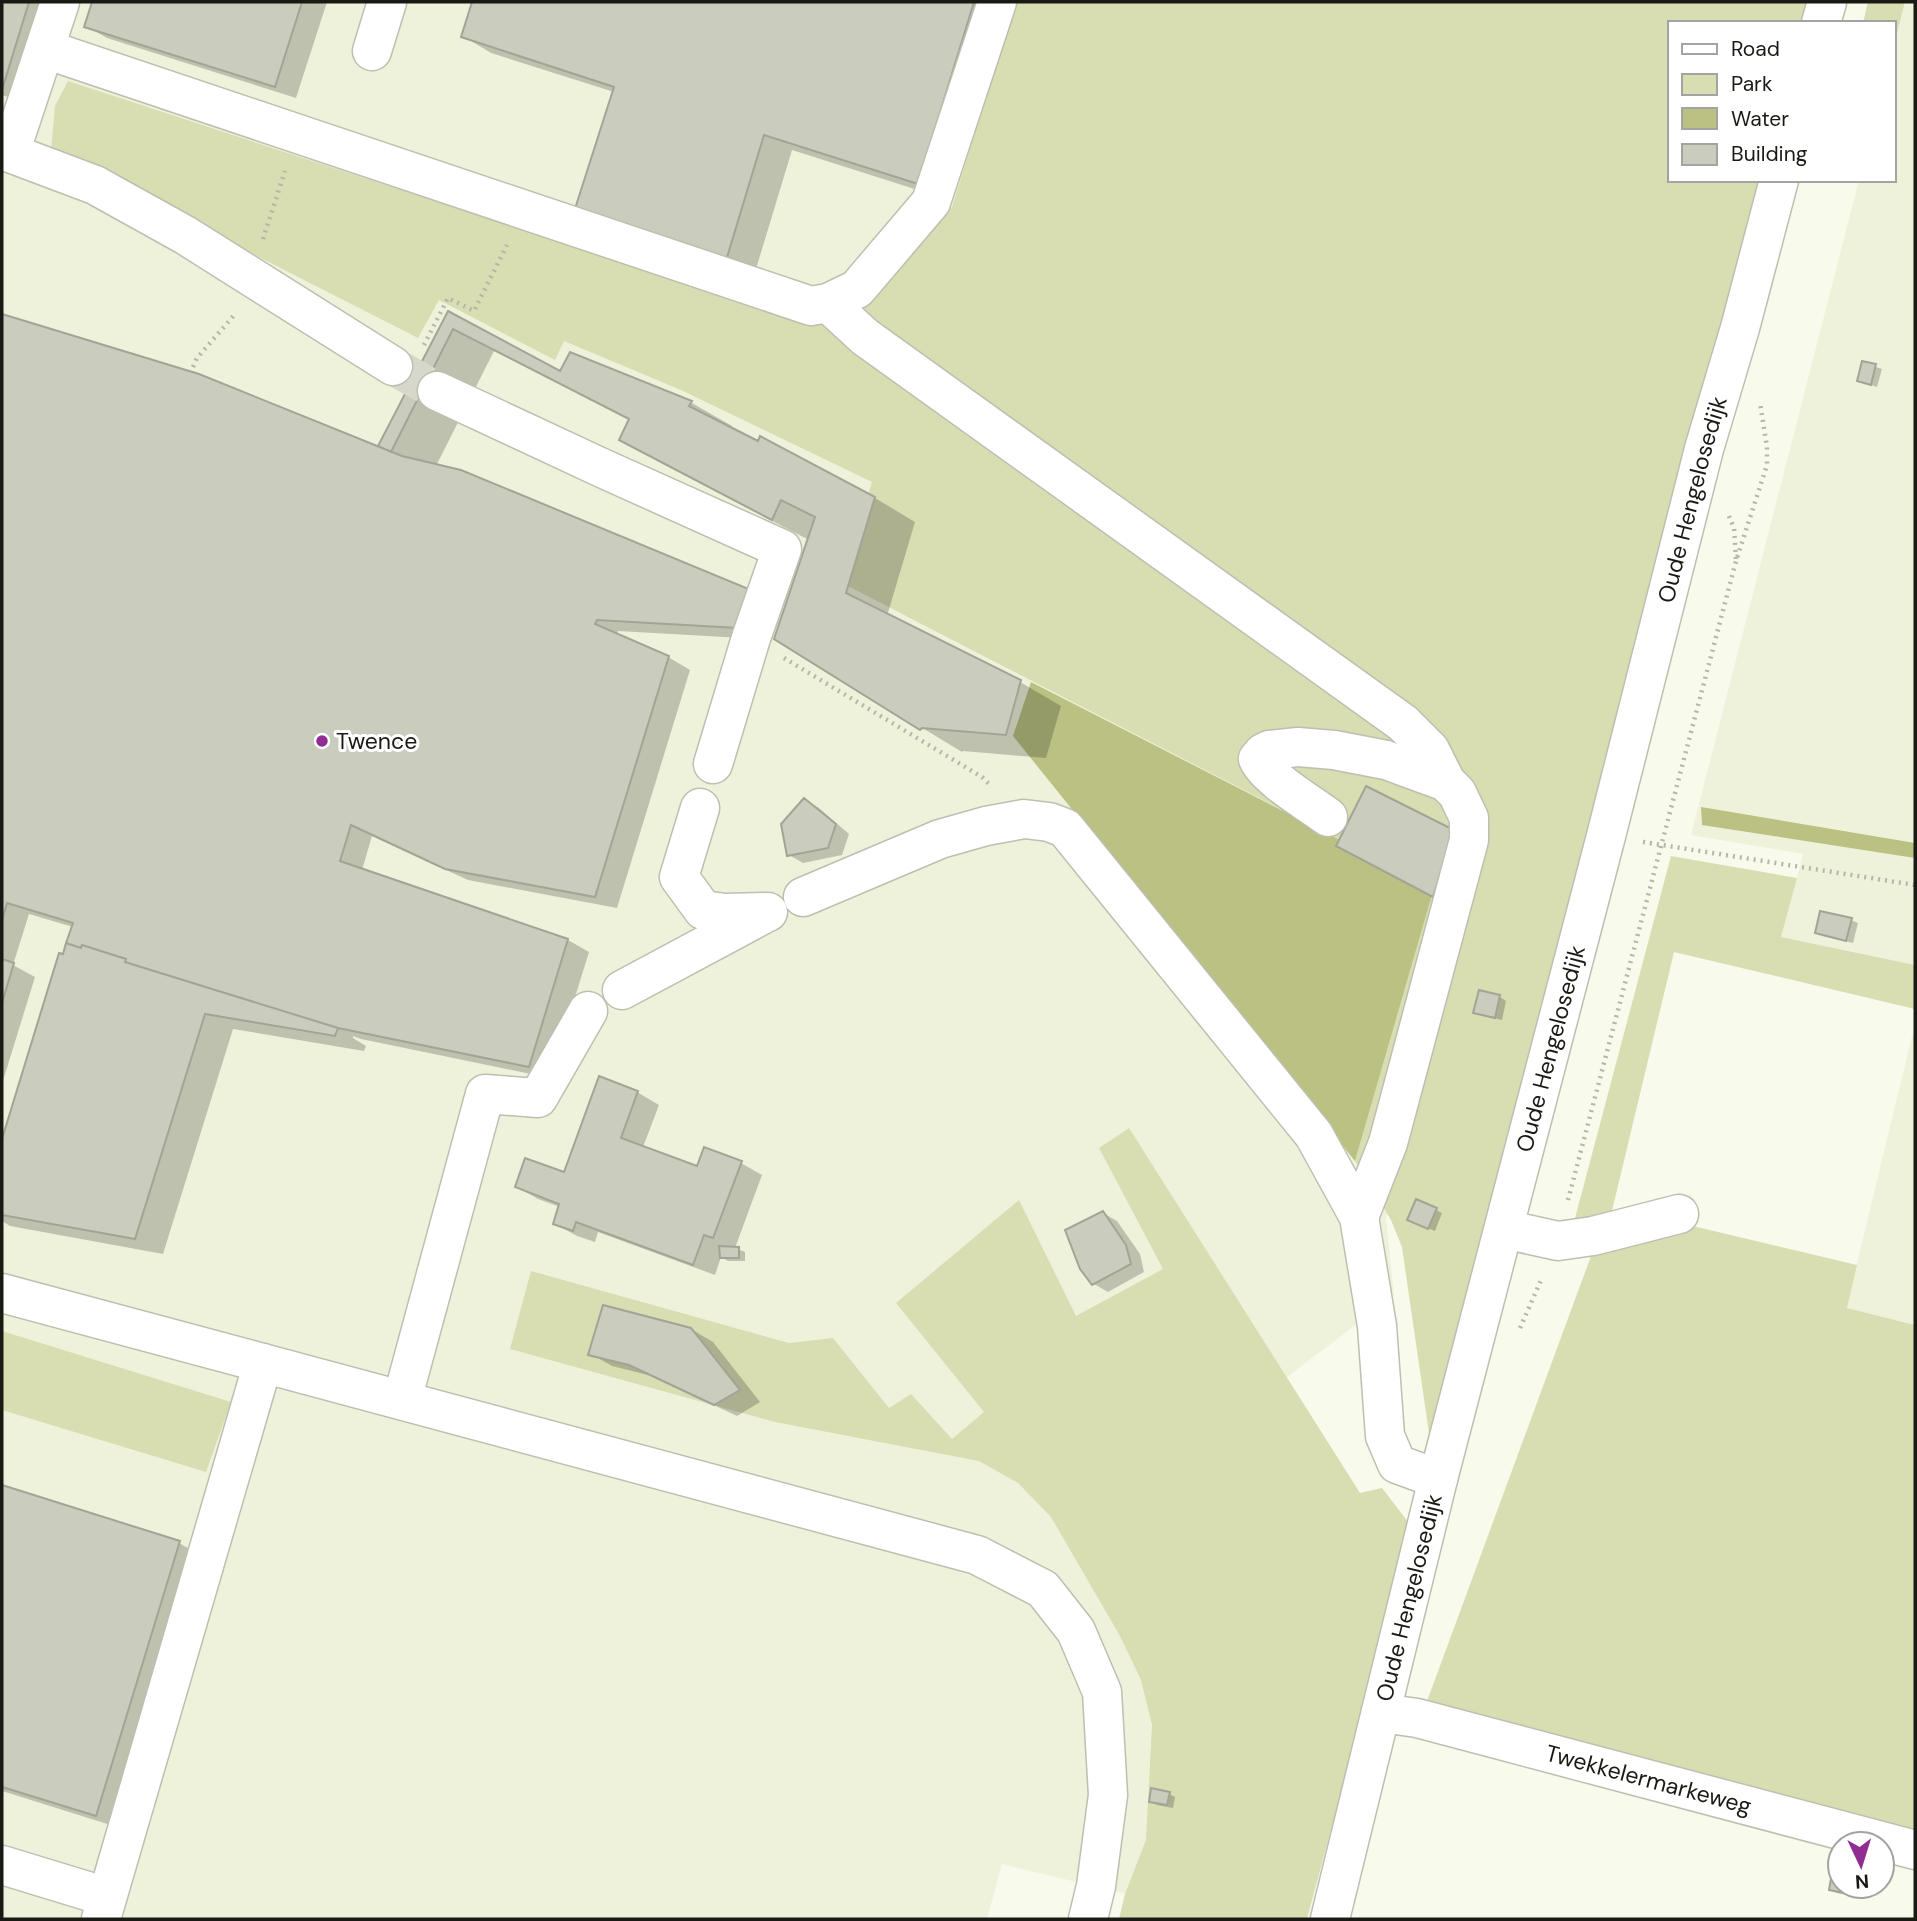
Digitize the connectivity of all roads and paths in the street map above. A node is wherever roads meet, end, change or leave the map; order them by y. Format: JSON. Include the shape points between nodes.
{"nodes":[{"id":1,"x":60,"y":2,"type":"edge"},
{"id":2,"x":387,"y":2,"type":"edge"},
{"id":3,"x":997,"y":2,"type":"edge"},
{"id":4,"x":1827,"y":2,"type":"edge"},
{"id":5,"x":1822,"y":21,"type":"edge"},
{"id":6,"x":45,"y":49,"type":"junction"},
{"id":7,"x":372,"y":51,"type":"dead end"},
{"id":8,"x":298,"y":134,"type":"junction"},
{"id":9,"x":6,"y":151,"type":"edge"},
{"id":10,"x":1778,"y":182,"type":"edge"},
{"id":11,"x":525,"y":210,"type":"junction"},
{"id":12,"x":250,"y":276,"type":"junction"},
{"id":13,"x":828,"y":303,"type":"junction"},
{"id":14,"x":406,"y":361,"type":"joint"},
{"id":15,"x":193,"y":367,"type":"dead end"},
{"id":16,"x":437,"y":391,"type":"tunnel mouth"},
{"id":17,"x":1759,"y":397,"type":"dead end"},
{"id":18,"x":1736,"y":561,"type":"dead end"},
{"id":19,"x":751,"y":638,"type":"junction"},
{"id":20,"x":713,"y":764,"type":"dead end"},
{"id":21,"x":1446,"y":782,"type":"junction"},
{"id":22,"x":700,"y":808,"type":"dead end"},
{"id":23,"x":1328,"y":817,"type":"dead end"},
{"id":24,"x":1024,"y":819,"type":"junction"},
{"id":25,"x":1606,"y":836,"type":"junction"},
{"id":26,"x":1915,"y":885,"type":"edge"},
{"id":27,"x":803,"y":897,"type":"dead end"},
{"id":28,"x":622,"y":990,"type":"dead end"},
{"id":29,"x":588,"y":1011,"type":"dead end"},
{"id":30,"x":1679,"y":1214,"type":"dead end"},
{"id":31,"x":1359,"y":1217,"type":"junction"},
{"id":32,"x":1504,"y":1229,"type":"junction"},
{"id":33,"x":2,"y":1293,"type":"edge"},
{"id":34,"x":263,"y":1363,"type":"junction"},
{"id":35,"x":402,"y":1401,"type":"junction"},
{"id":36,"x":1438,"y":1479,"type":"junction"},
{"id":37,"x":1382,"y":1713,"type":"junction"},
{"id":38,"x":1915,"y":1850,"type":"edge"},
{"id":39,"x":2,"y":1865,"type":"edge"},
{"id":40,"x":104,"y":1908,"type":"edge"},
{"id":41,"x":1088,"y":1919,"type":"edge"},
{"id":42,"x":1330,"y":1919,"type":"edge"}],
"edges":[{"from":1,"to":6,"type":"street"},
{"from":2,"to":7,"type":"street"},
{"from":3,"to":13,"type":"street","via":[[931,202],[857,289]]},
{"from":4,"to":5,"type":"street"},
{"from":6,"to":8,"type":"street"},
{"from":6,"to":9,"type":"street"},
{"from":8,"to":11,"type":"street"},
{"from":8,"to":12,"type":"path"},
{"from":9,"to":12,"type":"street","via":[[95,185]]},
{"from":10,"to":25,"type":"street","name":"Oude Hengelosedijk","via":[[1704,449]]},
{"from":11,"to":13,"type":"street","via":[[811,306]]},
{"from":11,"to":14,"type":"path","via":[[474,311],[448,298]]},
{"from":12,"to":14,"type":"street"},
{"from":12,"to":15,"type":"path","via":[[237,313]]},
{"from":13,"to":21,"type":"street","via":[[866,337],[1403,723],[1430,750]]},
{"from":16,"to":19,"type":"street","via":[[782,549]]},
{"from":17,"to":18,"type":"path","via":[[1767,465]]},
{"from":19,"to":20,"type":"street"},
{"from":19,"to":24,"type":"path","via":[[982,778]]},
{"from":21,"to":23,"type":"street","via":[[1386,760],[1334,750],[1298,747],[1263,753],[1258,759],[1261,766]]},
{"from":21,"to":31,"type":"street","via":[[1469,818],[1469,840],[1388,1143]]},
{"from":22,"to":28,"type":"street","via":[[679,877],[703,910],[768,912]]},
{"from":24,"to":27,"type":"street","via":[[940,839]]},
{"from":24,"to":31,"type":"street","via":[[1065,828],[1314,1135]]},
{"from":25,"to":26,"type":"path"},
{"from":25,"to":32,"type":"street","name":"Oude Hengelosedijk"},
{"from":29,"to":35,"type":"street","via":[[538,1098],[485,1094]]},
{"from":30,"to":32,"type":"street","via":[[1558,1241]]},
{"from":31,"to":36,"type":"street","via":[[1377,1326],[1385,1436],[1397,1464]]},
{"from":32,"to":36,"type":"street","name":"Oude Hengelosedijk"},
{"from":33,"to":34,"type":"street"},
{"from":34,"to":35,"type":"street"},
{"from":34,"to":40,"type":"street"},
{"from":35,"to":41,"type":"street","via":[[977,1555],[1043,1589],[1076,1631],[1102,1692],[1108,1795]]},
{"from":36,"to":37,"type":"street","name":"Oude Hengelosedijk"},
{"from":37,"to":38,"type":"street","name":"Twekkelermarkeweg","via":[[1417,1718]]},
{"from":37,"to":42,"type":"street","name":"Oude Hengelosedijk"},
{"from":39,"to":40,"type":"street"}]}
